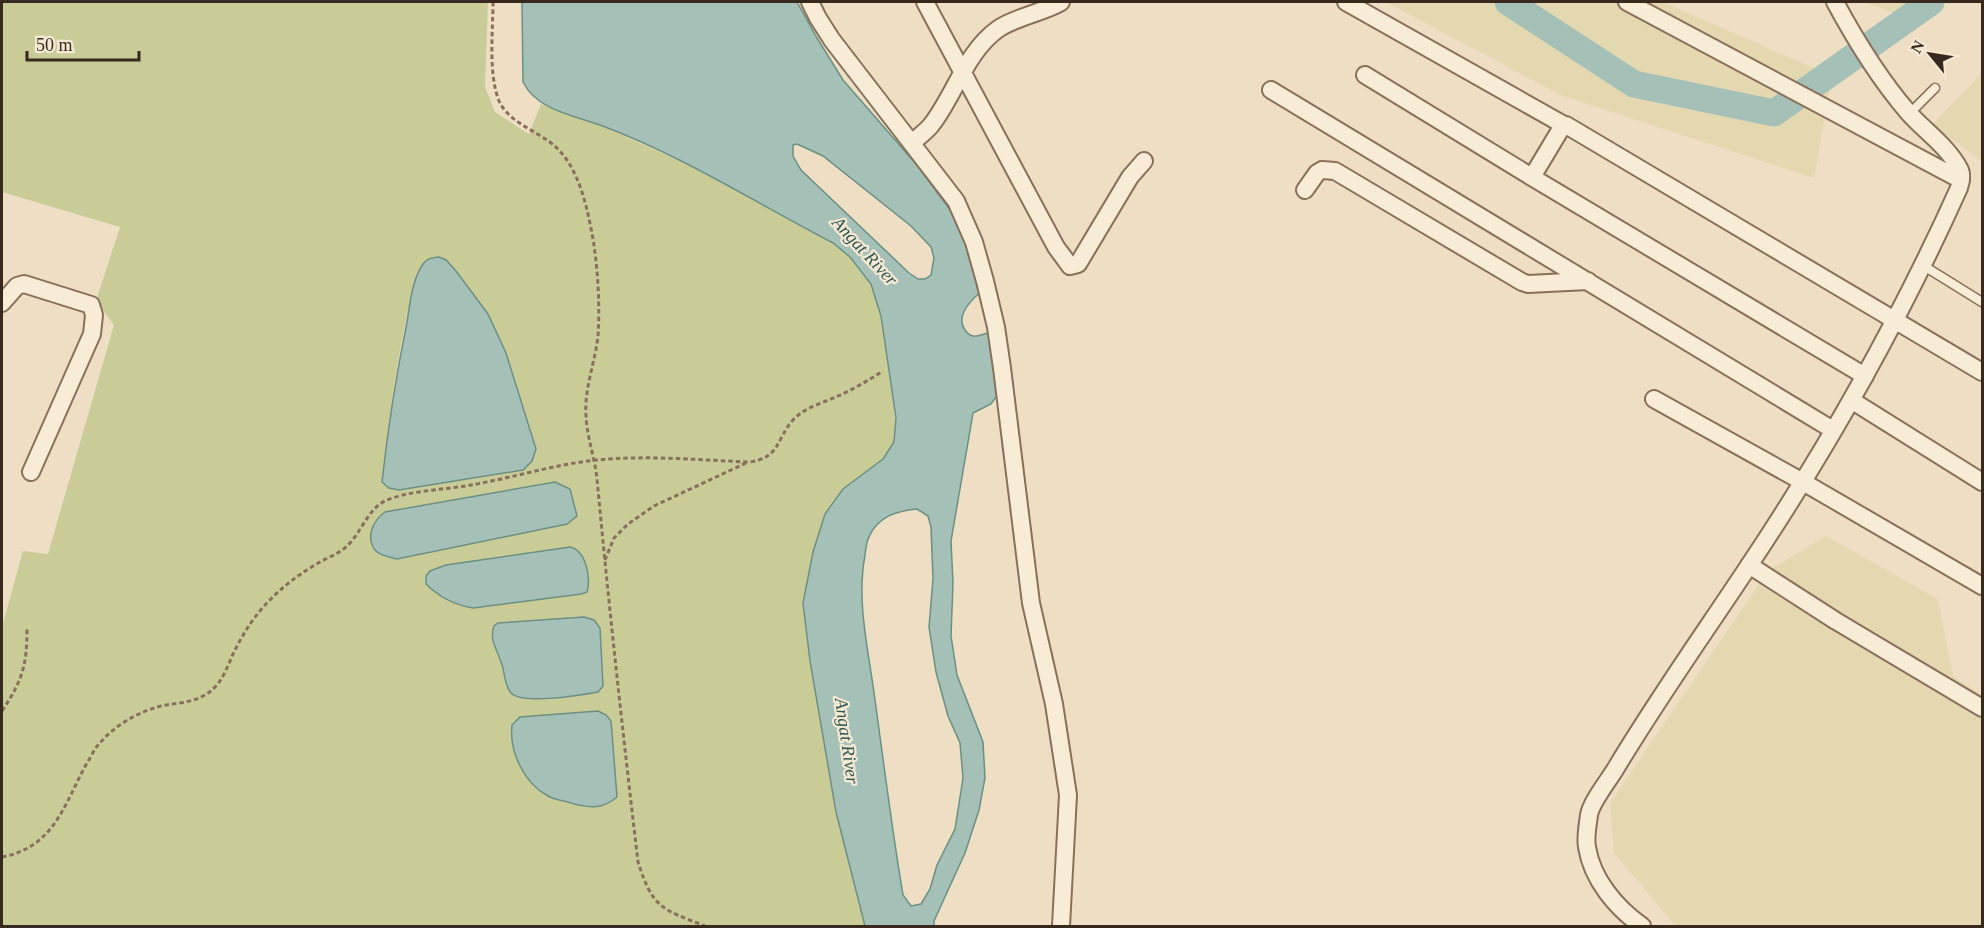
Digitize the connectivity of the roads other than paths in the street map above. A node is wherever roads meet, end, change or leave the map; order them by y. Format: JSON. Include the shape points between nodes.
{"nodes":[{"id":1,"x":810,"y":2,"type":"edge"},
{"id":2,"x":925,"y":2,"type":"edge"},
{"id":3,"x":1061,"y":2,"type":"edge"},
{"id":4,"x":1346,"y":2,"type":"edge"},
{"id":5,"x":1627,"y":2,"type":"edge"},
{"id":6,"x":1835,"y":2,"type":"edge"},
{"id":7,"x":962,"y":73,"type":"junction"},
{"id":8,"x":1365,"y":75,"type":"dead end"},
{"id":9,"x":1935,"y":88,"type":"dead end"},
{"id":10,"x":1271,"y":90,"type":"dead end"},
{"id":11,"x":1909,"y":114,"type":"junction"},
{"id":12,"x":1564,"y":125,"type":"junction"},
{"id":13,"x":912,"y":142,"type":"junction"},
{"id":14,"x":1144,"y":161,"type":"dead end"},
{"id":15,"x":1535,"y":179,"type":"junction"},
{"id":16,"x":1961,"y":180,"type":"junction"},
{"id":17,"x":1305,"y":190,"type":"dead end"},
{"id":18,"x":1924,"y":266,"type":"junction"},
{"id":19,"x":1588,"y":281,"type":"junction"},
{"id":20,"x":1983,"y":302,"type":"edge"},
{"id":21,"x":2,"y":303,"type":"edge"},
{"id":22,"x":1896,"y":319,"type":"junction"},
{"id":23,"x":1983,"y":372,"type":"edge"},
{"id":24,"x":1865,"y":376,"type":"junction"},
{"id":25,"x":1654,"y":399,"type":"dead end"},
{"id":26,"x":1851,"y":400,"type":"junction"},
{"id":27,"x":1833,"y":430,"type":"junction"},
{"id":28,"x":31,"y":472,"type":"dead end"},
{"id":29,"x":1803,"y":482,"type":"junction"},
{"id":30,"x":1983,"y":482,"type":"edge"},
{"id":31,"x":1749,"y":565,"type":"junction"},
{"id":32,"x":1983,"y":586,"type":"edge"},
{"id":33,"x":1983,"y":708,"type":"edge"},
{"id":34,"x":1061,"y":927,"type":"edge"},
{"id":35,"x":1642,"y":927,"type":"edge"}],
"edges":[{"from":1,"to":13,"type":"street","via":[[832,40]]},
{"from":2,"to":7,"type":"street"},
{"from":3,"to":7,"type":"street","via":[[998,29]]},
{"from":4,"to":12,"type":"street"},
{"from":5,"to":16,"type":"street"},
{"from":6,"to":11,"type":"street","via":[[1861,49]]},
{"from":7,"to":13,"type":"street","via":[[931,127]]},
{"from":7,"to":14,"type":"street","via":[[1070,266],[1078,264],[1130,177]]},
{"from":8,"to":15,"type":"street"},
{"from":9,"to":11,"type":"lane"},
{"from":10,"to":19,"type":"street"},
{"from":11,"to":16,"type":"street","via":[[1941,146],[1960,171]]},
{"from":12,"to":15,"type":"street","via":[[1534,172]]},
{"from":12,"to":22,"type":"street"},
{"from":13,"to":34,"type":"street","via":[[957,201],[965,218],[996,327],[1031,603],[1054,704],[1068,795]]},
{"from":15,"to":24,"type":"street"},
{"from":16,"to":18,"type":"street"},
{"from":17,"to":19,"type":"street","via":[[1317,173],[1335,171],[1521,282]]},
{"from":18,"to":20,"type":"lane"},
{"from":18,"to":22,"type":"street"},
{"from":19,"to":27,"type":"street"},
{"from":21,"to":28,"type":"street","via":[[17,285],[24,284],[91,305],[94,315],[92,334]]},
{"from":22,"to":23,"type":"street"},
{"from":22,"to":24,"type":"street"},
{"from":24,"to":26,"type":"street"},
{"from":25,"to":29,"type":"street"},
{"from":26,"to":27,"type":"street"},
{"from":26,"to":30,"type":"street"},
{"from":27,"to":29,"type":"street"},
{"from":29,"to":31,"type":"street"},
{"from":29,"to":32,"type":"street"},
{"from":31,"to":33,"type":"street"},
{"from":31,"to":35,"type":"street","via":[[1589,812],[1586,846],[1599,882]]}]}
